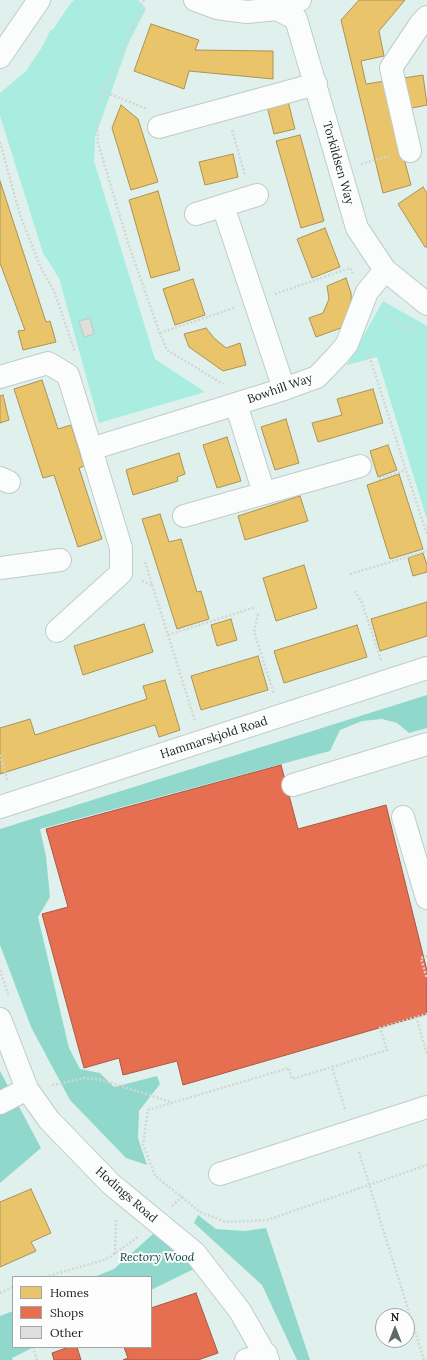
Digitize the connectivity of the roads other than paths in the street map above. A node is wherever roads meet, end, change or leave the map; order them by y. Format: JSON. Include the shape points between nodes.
{"nodes":[{"id":1,"x":39,"y":0,"type":"edge"},
{"id":2,"x":195,"y":0,"type":"edge"},
{"id":3,"x":300,"y":0,"type":"edge"},
{"id":4,"x":277,"y":9,"type":"junction"},
{"id":5,"x":425,"y":22,"type":"edge"},
{"id":6,"x":0,"y":57,"type":"edge"},
{"id":7,"x":316,"y":84,"type":"junction"},
{"id":8,"x":169,"y":124,"type":"road end"},
{"id":9,"x":410,"y":151,"type":"road end"},
{"id":10,"x":254,"y":196,"type":"road end"},
{"id":11,"x":223,"y":206,"type":"junction"},
{"id":12,"x":196,"y":214,"type":"dead end"},
{"id":13,"x":385,"y":270,"type":"junction"},
{"id":14,"x":427,"y":304,"type":"edge"},
{"id":15,"x":0,"y":377,"type":"edge"},
{"id":16,"x":284,"y":389,"type":"junction"},
{"id":17,"x":232,"y":395,"type":"junction"},
{"id":18,"x":91,"y":449,"type":"junction"},
{"id":19,"x":360,"y":466,"type":"dead end"},
{"id":20,"x":264,"y":493,"type":"junction"},
{"id":21,"x":184,"y":516,"type":"dead end"},
{"id":22,"x":60,"y":560,"type":"dead end"},
{"id":23,"x":0,"y":568,"type":"edge"},
{"id":24,"x":57,"y":631,"type":"dead end"},
{"id":25,"x":427,"y":668,"type":"edge"},
{"id":26,"x":427,"y":744,"type":"edge"},
{"id":27,"x":293,"y":785,"type":"dead end"},
{"id":28,"x":0,"y":807,"type":"edge"},
{"id":29,"x":403,"y":817,"type":"dead end"},
{"id":30,"x":427,"y":898,"type":"edge"},
{"id":31,"x":5,"y":1010,"type":"edge"},
{"id":32,"x":38,"y":1087,"type":"junction"},
{"id":33,"x":0,"y":1103,"type":"edge"},
{"id":34,"x":427,"y":1107,"type":"edge"},
{"id":35,"x":220,"y":1174,"type":"dead end"},
{"id":36,"x":260,"y":1358,"type":"edge"}],
"edges":[{"from":1,"to":6,"type":"street"},
{"from":2,"to":4,"type":"street","via":[[217,8],[247,12]]},
{"from":3,"to":4,"type":"street"},
{"from":4,"to":7,"type":"street","name":"Torkildsen Way","via":[[296,19]]},
{"from":5,"to":9,"type":"street","via":[[391,68]]},
{"from":7,"to":8,"type":"street"},
{"from":7,"to":13,"type":"street","name":"Torkildsen Way","via":[[357,228]]},
{"from":10,"to":11,"type":"street"},
{"from":11,"to":12,"type":"street"},
{"from":11,"to":16,"type":"street"},
{"from":13,"to":14,"type":"street","name":"Torkildsen Way"},
{"from":13,"to":16,"type":"street","name":"Bowhill Way","via":[[367,292],[347,344],[338,355],[317,377]]},
{"from":15,"to":18,"type":"street","via":[[48,363],[68,375]]},
{"from":16,"to":17,"type":"street","name":"Bowhill Way"},
{"from":17,"to":18,"type":"street","name":"Bowhill Way"},
{"from":17,"to":20,"type":"street","name":"Bowhill Way"},
{"from":18,"to":24,"type":"street","via":[[121,548],[121,572]]},
{"from":19,"to":20,"type":"street"},
{"from":20,"to":21,"type":"street"},
{"from":22,"to":23,"type":"street"},
{"from":25,"to":28,"type":"street","name":"Hammarskjold Road"},
{"from":26,"to":27,"type":"street"},
{"from":29,"to":30,"type":"street"},
{"from":31,"to":32,"type":"street","name":"Hodings Road"},
{"from":32,"to":33,"type":"street"},
{"from":32,"to":36,"type":"street","name":"Hodings Road","via":[[49,1120],[118,1190],[195,1253],[240,1311]]},
{"from":34,"to":35,"type":"street"}]}
